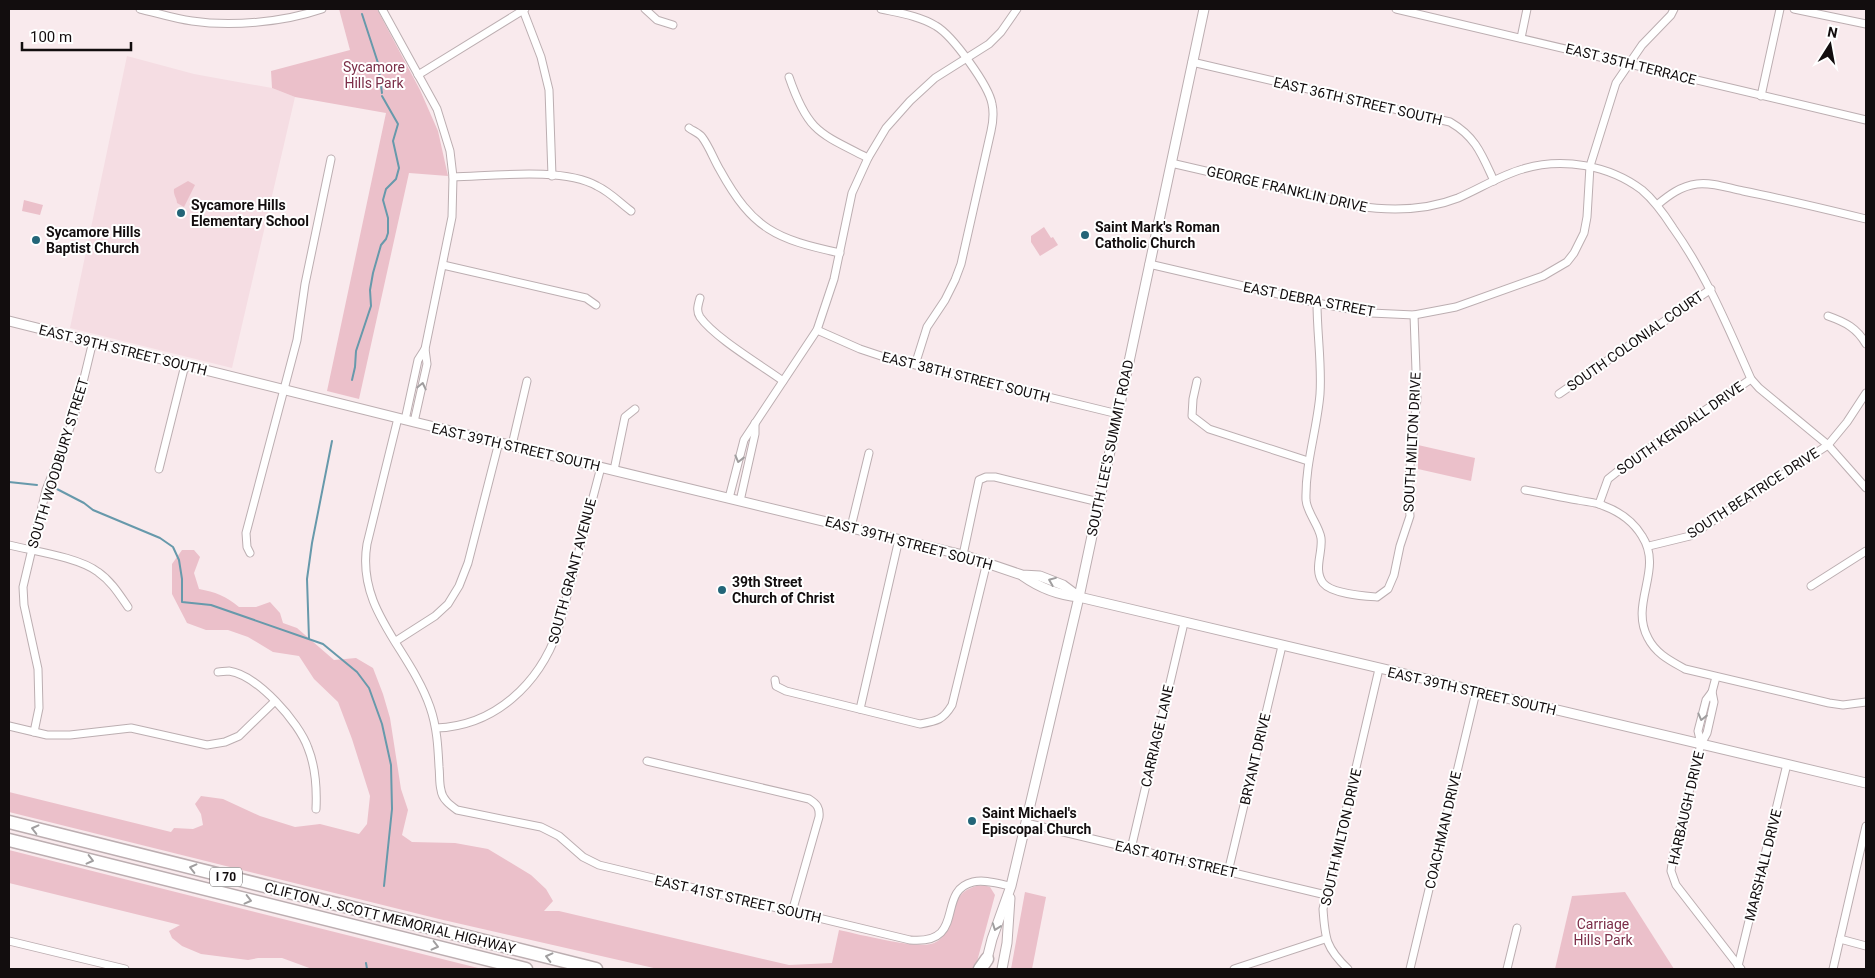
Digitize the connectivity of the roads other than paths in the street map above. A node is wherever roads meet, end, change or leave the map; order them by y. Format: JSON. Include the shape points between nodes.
{"nodes":[{"id":1,"x":140,"y":9,"type":"edge"},
{"id":2,"x":322,"y":9,"type":"edge"},
{"id":3,"x":382,"y":9,"type":"edge"},
{"id":4,"x":524,"y":9,"type":"edge"},
{"id":5,"x":645,"y":9,"type":"edge"},
{"id":6,"x":881,"y":9,"type":"edge"},
{"id":7,"x":1017,"y":9,"type":"edge"},
{"id":8,"x":1204,"y":9,"type":"edge"},
{"id":9,"x":1396,"y":9,"type":"edge"},
{"id":10,"x":1528,"y":9,"type":"edge"},
{"id":11,"x":1674,"y":9,"type":"edge"},
{"id":12,"x":1780,"y":9,"type":"edge"},
{"id":13,"x":1794,"y":9,"type":"edge"},
{"id":14,"x":673,"y":24,"type":"dead end"},
{"id":15,"x":1866,"y":24,"type":"edge"},
{"id":16,"x":1521,"y":38,"type":"junction"},
{"id":17,"x":966,"y":58,"type":"junction"},
{"id":18,"x":1192,"y":62,"type":"junction"},
{"id":19,"x":1628,"y":64,"type":"junction"},
{"id":20,"x":418,"y":75,"type":"junction"},
{"id":21,"x":789,"y":77,"type":"dead end"},
{"id":22,"x":1761,"y":96,"type":"junction"},
{"id":23,"x":1866,"y":120,"type":"edge"},
{"id":24,"x":689,"y":128,"type":"dead end"},
{"id":25,"x":868,"y":158,"type":"junction"},
{"id":26,"x":331,"y":159,"type":"dead end"},
{"id":27,"x":1171,"y":163,"type":"junction"},
{"id":28,"x":1590,"y":166,"type":"junction"},
{"id":29,"x":552,"y":176,"type":"junction"},
{"id":30,"x":453,"y":178,"type":"junction"},
{"id":31,"x":1494,"y":181,"type":"junction"},
{"id":32,"x":1657,"y":205,"type":"junction"},
{"id":33,"x":631,"y":211,"type":"dead end"},
{"id":34,"x":1866,"y":219,"type":"edge"},
{"id":35,"x":840,"y":253,"type":"junction"},
{"id":36,"x":1149,"y":264,"type":"junction"},
{"id":37,"x":443,"y":265,"type":"junction"},
{"id":38,"x":1710,"y":289,"type":"junction"},
{"id":39,"x":700,"y":298,"type":"dead end"},
{"id":40,"x":1317,"y":303,"type":"junction"},
{"id":41,"x":596,"y":305,"type":"dead end"},
{"id":42,"x":1414,"y":315,"type":"junction"},
{"id":43,"x":1828,"y":316,"type":"dead end"},
{"id":44,"x":9,"y":321,"type":"edge"},
{"id":45,"x":817,"y":330,"type":"junction"},
{"id":46,"x":93,"y":341,"type":"junction"},
{"id":47,"x":1866,"y":344,"type":"edge"},
{"id":48,"x":425,"y":349,"type":"junction"},
{"id":49,"x":185,"y":365,"type":"junction"},
{"id":50,"x":915,"y":365,"type":"junction"},
{"id":51,"x":1751,"y":379,"type":"junction"},
{"id":52,"x":527,"y":381,"type":"dead end"},
{"id":53,"x":783,"y":381,"type":"junction"},
{"id":54,"x":1197,"y":381,"type":"dead end"},
{"id":55,"x":284,"y":390,"type":"junction"},
{"id":56,"x":1866,"y":393,"type":"edge"},
{"id":57,"x":1559,"y":394,"type":"dead end"},
{"id":58,"x":635,"y":409,"type":"dead end"},
{"id":59,"x":1118,"y":414,"type":"junction"},
{"id":60,"x":401,"y":419,"type":"junction"},
{"id":61,"x":414,"y":422,"type":"junction"},
{"id":62,"x":756,"y":422,"type":"junction"},
{"id":63,"x":499,"y":442,"type":"junction"},
{"id":64,"x":512,"y":445,"type":"junction"},
{"id":65,"x":1828,"y":445,"type":"junction"},
{"id":66,"x":869,"y":453,"type":"dead end"},
{"id":67,"x":1308,"y":461,"type":"junction"},
{"id":68,"x":600,"y":467,"type":"junction"},
{"id":69,"x":159,"y":468,"type":"dead end"},
{"id":70,"x":614,"y":470,"type":"junction"},
{"id":71,"x":1866,"y":488,"type":"edge"},
{"id":72,"x":1525,"y":490,"type":"dead end"},
{"id":73,"x":729,"y":498,"type":"junction"},
{"id":74,"x":740,"y":501,"type":"junction"},
{"id":75,"x":1099,"y":502,"type":"junction"},
{"id":76,"x":1598,"y":504,"type":"junction"},
{"id":77,"x":851,"y":527,"type":"junction"},
{"id":78,"x":899,"y":539,"type":"junction"},
{"id":79,"x":9,"y":545,"type":"edge"},
{"id":80,"x":1648,"y":546,"type":"junction"},
{"id":81,"x":31,"y":550,"type":"junction"},
{"id":82,"x":1866,"y":551,"type":"edge"},
{"id":83,"x":250,"y":553,"type":"dead end"},
{"id":84,"x":964,"y":555,"type":"junction"},
{"id":85,"x":987,"y":562,"type":"junction"},
{"id":86,"x":1812,"y":586,"type":"dead end"},
{"id":87,"x":1079,"y":598,"type":"junction"},
{"id":88,"x":128,"y":607,"type":"dead end"},
{"id":89,"x":1184,"y":623,"type":"junction"},
{"id":90,"x":396,"y":641,"type":"junction"},
{"id":91,"x":1282,"y":646,"type":"junction"},
{"id":92,"x":1379,"y":669,"type":"junction"},
{"id":93,"x":218,"y":672,"type":"dead end"},
{"id":94,"x":1716,"y":677,"type":"junction"},
{"id":95,"x":775,"y":680,"type":"dead end"},
{"id":96,"x":1476,"y":692,"type":"junction"},
{"id":97,"x":274,"y":702,"type":"junction"},
{"id":98,"x":1866,"y":702,"type":"edge"},
{"id":99,"x":860,"y":710,"type":"junction"},
{"id":100,"x":9,"y":726,"type":"edge"},
{"id":101,"x":436,"y":728,"type":"junction"},
{"id":102,"x":34,"y":732,"type":"junction"},
{"id":103,"x":1701,"y":744,"type":"junction"},
{"id":104,"x":647,"y":761,"type":"dead end"},
{"id":105,"x":1787,"y":764,"type":"junction"},
{"id":106,"x":1866,"y":783,"type":"edge"},
{"id":107,"x":316,"y":809,"type":"dead end"},
{"id":108,"x":9,"y":822,"type":"edge"},
{"id":109,"x":1026,"y":823,"type":"junction"},
{"id":110,"x":1866,"y":826,"type":"edge"},
{"id":111,"x":9,"y":840,"type":"edge"},
{"id":112,"x":1131,"y":848,"type":"junction"},
{"id":113,"x":1228,"y":872,"type":"junction"},
{"id":114,"x":1011,"y":886,"type":"junction"},
{"id":115,"x":1326,"y":895,"type":"junction"},
{"id":116,"x":792,"y":912,"type":"junction"},
{"id":117,"x":1517,"y":928,"type":"dead end"},
{"id":118,"x":1325,"y":939,"type":"junction"},
{"id":119,"x":9,"y":940,"type":"edge"},
{"id":120,"x":1840,"y":940,"type":"junction"},
{"id":121,"x":1866,"y":946,"type":"edge"},
{"id":122,"x":984,"y":966,"type":"edge"},
{"id":123,"x":1739,"y":968,"type":"edge"},
{"id":124,"x":125,"y":969,"type":"edge"},
{"id":125,"x":526,"y":969,"type":"edge"},
{"id":126,"x":596,"y":969,"type":"edge"},
{"id":127,"x":1002,"y":969,"type":"edge"},
{"id":128,"x":1234,"y":969,"type":"edge"},
{"id":129,"x":1348,"y":969,"type":"edge"},
{"id":130,"x":1410,"y":969,"type":"edge"},
{"id":131,"x":1507,"y":969,"type":"edge"},
{"id":132,"x":1833,"y":969,"type":"edge"}],
"edges":[{"from":1,"to":2,"type":"street","via":[[192,22],[230,24],[288,18]]},
{"from":3,"to":20,"type":"street"},
{"from":4,"to":20,"type":"street"},
{"from":4,"to":29,"type":"street","via":[[549,90]]},
{"from":5,"to":14,"type":"street","via":[[657,20]]},
{"from":6,"to":17,"type":"street","via":[[938,26]]},
{"from":7,"to":17,"type":"street","via":[[1002,32]]},
{"from":8,"to":18,"type":"main road","name":"SOUTH LEE'S SUMMIT ROAD"},
{"from":9,"to":16,"type":"street","name":"EAST 35TH TERRACE"},
{"from":10,"to":16,"type":"street"},
{"from":11,"to":19,"type":"street","name":"EAST DEBRA STREET"},
{"from":12,"to":22,"type":"street"},
{"from":13,"to":15,"type":"street"},
{"from":16,"to":19,"type":"street","name":"EAST 35TH TERRACE"},
{"from":17,"to":25,"type":"street","via":[[910,101],[886,128]]},
{"from":17,"to":50,"type":"street","via":[[987,88],[994,117],[961,264],[945,300],[927,327]]},
{"from":18,"to":27,"type":"main road","name":"SOUTH LEE'S SUMMIT ROAD"},
{"from":18,"to":31,"type":"street","name":"EAST 36TH STREET SOUTH","via":[[1450,122],[1474,141]]},
{"from":19,"to":22,"type":"street","name":"EAST 35TH TERRACE"},
{"from":19,"to":28,"type":"street","name":"EAST DEBRA STREET","via":[[1616,83]]},
{"from":20,"to":30,"type":"street","via":[[442,122]]},
{"from":21,"to":25,"type":"street","via":[[798,102],[812,125]]},
{"from":22,"to":23,"type":"street","name":"EAST 35TH TERRACE"},
{"from":24,"to":35,"type":"street","via":[[701,135],[734,195],[759,223],[796,243]]},
{"from":25,"to":35,"type":"street","via":[[852,193]]},
{"from":26,"to":55,"type":"street","via":[[297,340]]},
{"from":27,"to":31,"type":"street","name":"GEORGE FRANKLIN DRIVE","via":[[1384,210],[1439,204]]},
{"from":27,"to":36,"type":"main road","name":"SOUTH LEE'S SUMMIT ROAD"},
{"from":28,"to":31,"type":"street","name":"GEORGE FRANKLIN DRIVE","via":[[1539,165]]},
{"from":28,"to":32,"type":"street","name":"GEORGE FRANKLIN DRIVE","via":[[1624,179]]},
{"from":28,"to":42,"type":"street","name":"EAST DEBRA STREET","via":[[1586,224],[1579,245],[1567,262],[1543,276],[1456,307]]},
{"from":29,"to":30,"type":"street"},
{"from":29,"to":33,"type":"street","via":[[577,178],[598,186]]},
{"from":30,"to":37,"type":"street","via":[[452,217]]},
{"from":32,"to":34,"type":"street","via":[[1683,187],[1709,184]]},
{"from":32,"to":38,"type":"street","name":"GEORGE FRANKLIN DRIVE"},
{"from":35,"to":45,"type":"street"},
{"from":36,"to":40,"type":"street","name":"EAST DEBRA STREET"},
{"from":36,"to":59,"type":"main road","name":"SOUTH LEE'S SUMMIT ROAD"},
{"from":37,"to":41,"type":"street","via":[[586,298]]},
{"from":37,"to":48,"type":"street"},
{"from":38,"to":51,"type":"street","name":"GEORGE FRANKLIN DRIVE"},
{"from":38,"to":57,"type":"street","name":"SOUTH COLONIAL COURT"},
{"from":39,"to":53,"type":"street","via":[[700,317],[716,333]]},
{"from":40,"to":42,"type":"street","name":"EAST DEBRA STREET","via":[[1371,313]]},
{"from":40,"to":67,"type":"street","via":[[1320,396]]},
{"from":42,"to":67,"type":"street","name":"SOUTH MILTON DRIVE","via":[[1417,399],[1408,492],[1410,516],[1394,575],[1388,589],[1377,597],[1336,590],[1319,576],[1321,537],[1306,502]]},
{"from":43,"to":47,"type":"street","via":[[1846,323],[1860,334]]},
{"from":44,"to":46,"type":"main road","name":"EAST 39TH STREET SOUTH"},
{"from":45,"to":50,"type":"street","name":"EAST 38TH STREET SOUTH","via":[[860,349]]},
{"from":45,"to":53,"type":"street"},
{"from":46,"to":49,"type":"main road","name":"EAST 39TH STREET SOUTH"},
{"from":46,"to":81,"type":"street","name":"SOUTH WOODBURY STREET","via":[[78,403],[46,490]]},
{"from":48,"to":60,"type":"street","via":[[418,360]]},
{"from":61,"to":48,"type":"street","one_way":true,"via":[[427,364]]},
{"from":49,"to":55,"type":"main road","name":"EAST 39TH STREET SOUTH"},
{"from":49,"to":69,"type":"street"},
{"from":50,"to":59,"type":"street","name":"EAST 38TH STREET SOUTH"},
{"from":51,"to":65,"type":"street","name":"GEORGE FRANKLIN DRIVE"},
{"from":51,"to":76,"type":"street","name":"SOUTH KENDALL DRIVE","via":[[1608,479]]},
{"from":52,"to":64,"type":"street"},
{"from":53,"to":62,"type":"street"},
{"from":54,"to":67,"type":"street","via":[[1192,416],[1209,429]]},
{"from":55,"to":60,"type":"main road","name":"EAST 39TH STREET SOUTH"},
{"from":55,"to":83,"type":"street","via":[[246,533]]},
{"from":56,"to":65,"type":"street","name":"SOUTH BEATRICE DRIVE"},
{"from":58,"to":70,"type":"street","via":[[626,418]]},
{"from":59,"to":75,"type":"main road","name":"SOUTH LEE'S SUMMIT ROAD"},
{"from":60,"to":61,"type":"main road","name":"EAST 39TH STREET SOUTH"},
{"from":60,"to":90,"type":"street","via":[[372,518],[365,557],[366,583]]},
{"from":61,"to":63,"type":"main road","name":"EAST 39TH STREET SOUTH"},
{"from":62,"to":73,"type":"street","one_way":true,"via":[[744,440]]},
{"from":62,"to":74,"type":"street"},
{"from":63,"to":64,"type":"main road","name":"EAST 39TH STREET SOUTH"},
{"from":63,"to":90,"type":"street","via":[[468,564],[459,586],[448,604],[435,616]]},
{"from":64,"to":68,"type":"main road","name":"EAST 39TH STREET SOUTH"},
{"from":65,"to":71,"type":"street","name":"GEORGE FRANKLIN DRIVE"},
{"from":65,"to":80,"type":"street","name":"SOUTH BEATRICE DRIVE","via":[[1690,536]]},
{"from":66,"to":77,"type":"street"},
{"from":68,"to":70,"type":"main road","name":"EAST 39TH STREET SOUTH"},
{"from":68,"to":101,"type":"street","name":"SOUTH GRANT AVENUE","via":[[558,630],[543,664],[522,690],[494,711],[464,724]]},
{"from":70,"to":73,"type":"main road","name":"EAST 39TH STREET SOUTH"},
{"from":72,"to":76,"type":"street"},
{"from":73,"to":74,"type":"main road","name":"EAST 39TH STREET SOUTH"},
{"from":74,"to":77,"type":"main road","name":"EAST 39TH STREET SOUTH"},
{"from":75,"to":84,"type":"street","via":[[986,477],[979,480]]},
{"from":75,"to":87,"type":"main road","name":"SOUTH LEE'S SUMMIT ROAD"},
{"from":76,"to":80,"type":"street","via":[[1622,514],[1636,526]]},
{"from":77,"to":78,"type":"main road","name":"EAST 39TH STREET SOUTH"},
{"from":78,"to":84,"type":"main road","name":"EAST 39TH STREET SOUTH"},
{"from":78,"to":99,"type":"street"},
{"from":79,"to":81,"type":"street"},
{"from":80,"to":94,"type":"street","via":[[1651,560],[1649,580],[1642,603],[1642,622],[1648,638],[1667,659],[1686,669]]},
{"from":81,"to":88,"type":"street","via":[[97,570]]},
{"from":81,"to":102,"type":"street","name":"SOUTH WOODBURY STREET","via":[[23,587],[38,669],[39,708]]},
{"from":82,"to":86,"type":"street"},
{"from":84,"to":85,"type":"main road","name":"EAST 39TH STREET SOUTH"},
{"from":85,"to":87,"type":"main road","name":"EAST 39TH STREET SOUTH","via":[[1022,575],[1036,585]]},
{"from":85,"to":99,"type":"street","via":[[952,705],[946,716],[920,724]]},
{"from":87,"to":89,"type":"main road","name":"EAST 39TH STREET SOUTH"},
{"from":87,"to":109,"type":"main road","name":"SOUTH LEE'S SUMMIT ROAD"},
{"from":89,"to":91,"type":"main road","name":"EAST 39TH STREET SOUTH"},
{"from":89,"to":112,"type":"street","name":"CARRIAGE LANE"},
{"from":90,"to":101,"type":"street","via":[[421,685]]},
{"from":91,"to":92,"type":"main road","name":"EAST 39TH STREET SOUTH"},
{"from":91,"to":113,"type":"street","name":"BRYANT DRIVE"},
{"from":92,"to":96,"type":"main road","name":"EAST 39TH STREET SOUTH"},
{"from":92,"to":115,"type":"street","name":"SOUTH MILTON DRIVE"},
{"from":93,"to":97,"type":"street","via":[[228,671],[250,680]]},
{"from":94,"to":98,"type":"street","via":[[1836,704]]},
{"from":94,"to":103,"type":"street","name":"HARBAUGH DRIVE","via":[[1698,731]]},
{"from":95,"to":99,"type":"street","via":[[776,686],[786,691]]},
{"from":96,"to":103,"type":"main road","name":"EAST 39TH STREET SOUTH"},
{"from":96,"to":130,"type":"street","name":"COACHMAN DRIVE"},
{"from":97,"to":102,"type":"street","via":[[239,736],[225,742],[207,744],[131,728],[70,735]]},
{"from":97,"to":107,"type":"street","via":[[294,722],[308,747],[316,777]]},
{"from":100,"to":102,"type":"street"},
{"from":101,"to":116,"type":"street","name":"EAST 41ST STREET SOUTH","via":[[441,791],[447,803],[457,810],[541,827],[599,865]]},
{"from":103,"to":105,"type":"main road","name":"EAST 39TH STREET SOUTH"},
{"from":103,"to":123,"type":"street","name":"HARBAUGH DRIVE","via":[[1671,871],[1676,885]]},
{"from":104,"to":116,"type":"street","via":[[816,803],[819,817]]},
{"from":105,"to":106,"type":"main road","name":"EAST 39TH STREET SOUTH"},
{"from":105,"to":123,"type":"street","name":"MARSHALL DRIVE"},
{"from":126,"to":108,"type":"highway","name":"CLIFTON J. SCOTT MEMORIAL HIGHWAY","number":"I 70","one_way":true},
{"from":109,"to":112,"type":"street","name":"EAST 40TH STREET"},
{"from":109,"to":114,"type":"main road","name":"SOUTH LEE'S SUMMIT ROAD"},
{"from":110,"to":120,"type":"street"},
{"from":111,"to":125,"type":"highway","name":"CLIFTON J. SCOTT MEMORIAL HIGHWAY","number":"I 70","one_way":true},
{"from":112,"to":113,"type":"street","name":"EAST 40TH STREET"},
{"from":113,"to":115,"type":"street","name":"EAST 40TH STREET"},
{"from":114,"to":116,"type":"street","name":"EAST 41ST STREET SOUTH","via":[[982,881],[965,886],[954,898],[944,929],[936,938],[923,941]]},
{"from":114,"to":122,"type":"main road","name":"SOUTH LEE'S SUMMIT ROAD","one_way":true},
{"from":114,"to":127,"type":"main road","name":"SOUTH LEE'S SUMMIT ROAD"},
{"from":115,"to":118,"type":"street","name":"SOUTH MILTON DRIVE"},
{"from":117,"to":131,"type":"street"},
{"from":118,"to":128,"type":"street"},
{"from":118,"to":129,"type":"street","via":[[1337,959]]},
{"from":119,"to":124,"type":"street"},
{"from":120,"to":121,"type":"street"},
{"from":120,"to":132,"type":"street"}]}
